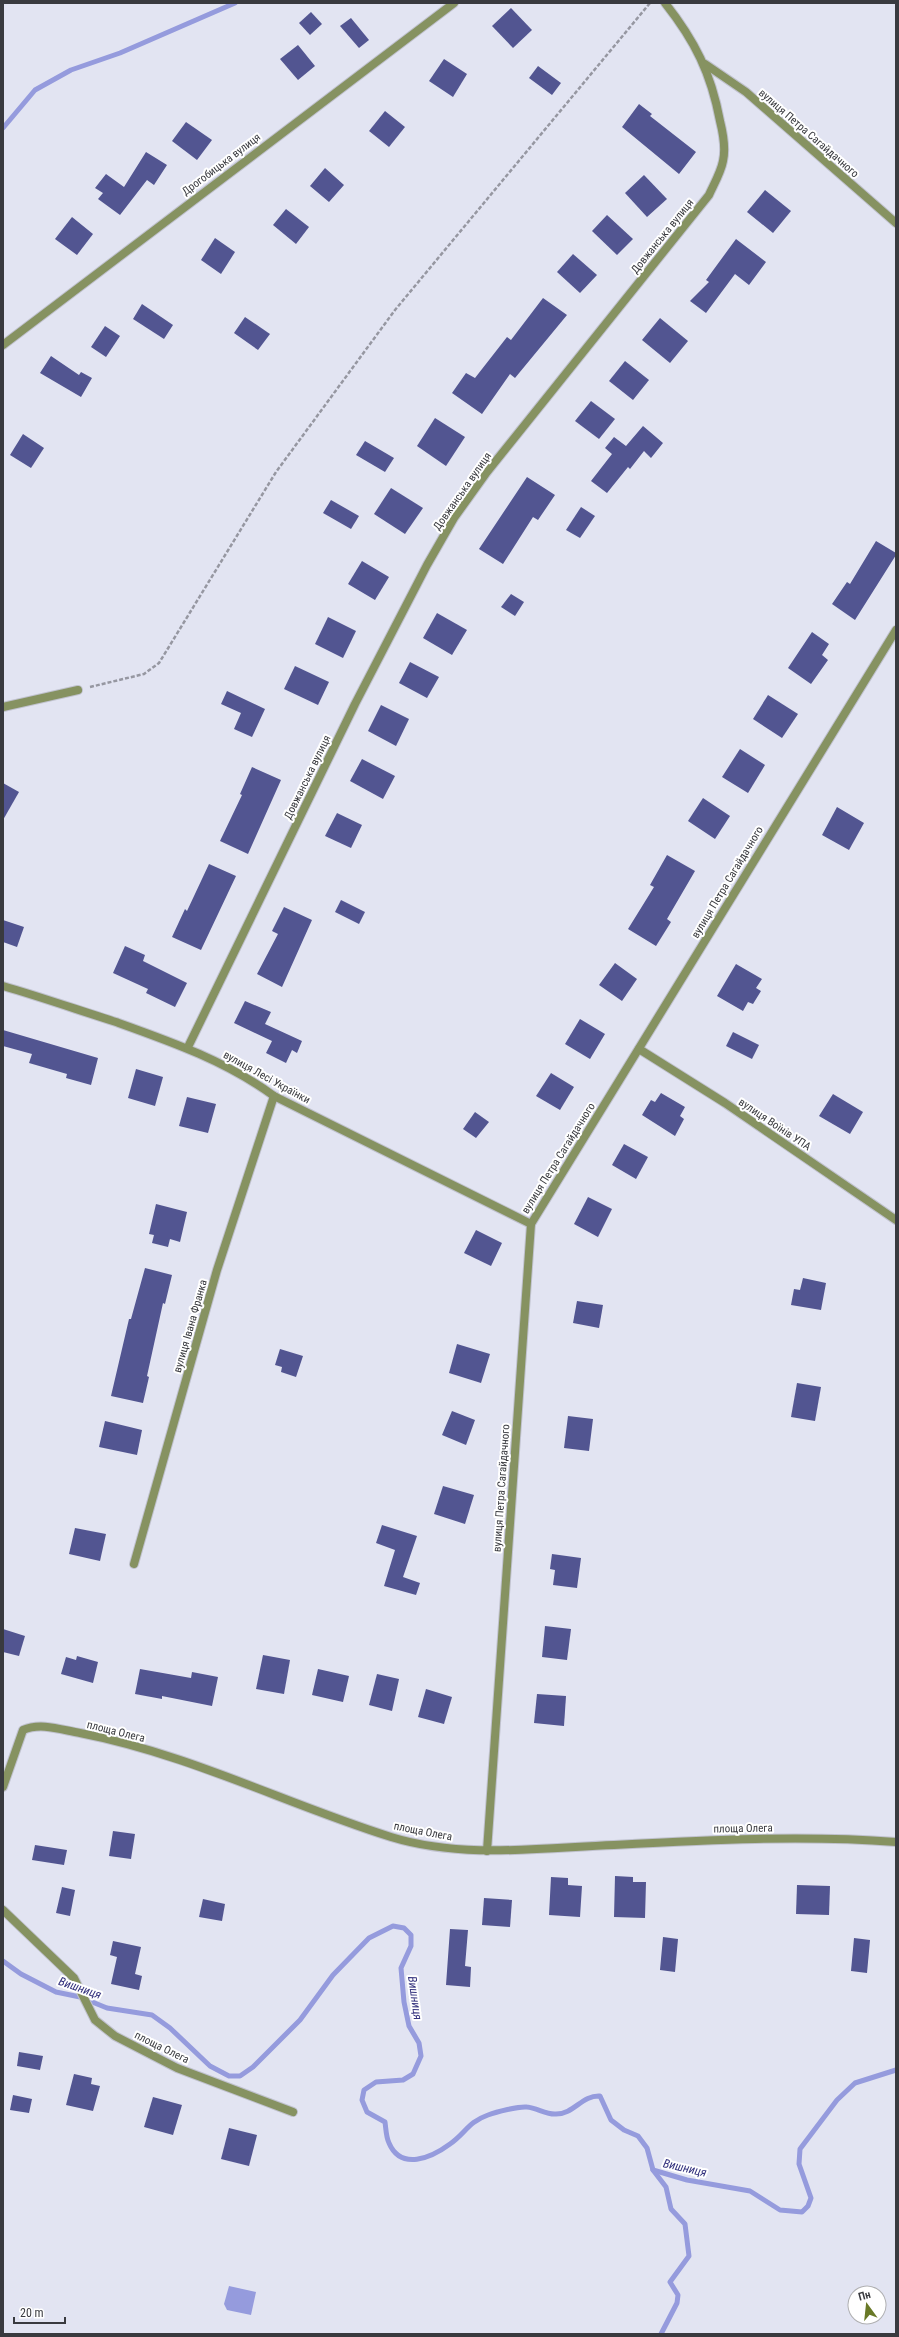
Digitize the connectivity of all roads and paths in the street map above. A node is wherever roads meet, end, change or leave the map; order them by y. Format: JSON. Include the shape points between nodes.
{"nodes":[{"id":1,"x":454,"y":3,"type":"edge"},
{"id":2,"x":650,"y":3,"type":"edge"},
{"id":3,"x":665,"y":3,"type":"edge"},
{"id":4,"x":705,"y":64,"type":"junction"},
{"id":5,"x":896,"y":223,"type":"edge"},
{"id":6,"x":3,"y":345,"type":"edge"},
{"id":7,"x":896,"y":630,"type":"edge"},
{"id":8,"x":78,"y":690,"type":"joint"},
{"id":9,"x":3,"y":707,"type":"edge"},
{"id":10,"x":3,"y":986,"type":"edge"},
{"id":11,"x":188,"y":1047,"type":"junction"},
{"id":12,"x":639,"y":1049,"type":"junction"},
{"id":13,"x":274,"y":1096,"type":"junction"},
{"id":14,"x":896,"y":1220,"type":"edge"},
{"id":15,"x":531,"y":1224,"type":"junction"},
{"id":16,"x":134,"y":1564,"type":"dead end"},
{"id":17,"x":3,"y":1787,"type":"edge"},
{"id":18,"x":896,"y":1842,"type":"edge"},
{"id":19,"x":486,"y":1851,"type":"junction"},
{"id":20,"x":3,"y":1910,"type":"edge"},
{"id":21,"x":293,"y":2112,"type":"dead end"}],
"edges":[{"from":1,"to":6,"type":"street","name":"Дрогобицька вулиця"},
{"from":2,"to":8,"type":"path","via":[[386,323],[276,472],[159,663],[144,674]]},
{"from":3,"to":4,"type":"street","name":"Довжанська вулиця","via":[[686,31]]},
{"from":4,"to":5,"type":"street","name":"вулиця Петра Сагайдачного","via":[[746,92]]},
{"from":4,"to":11,"type":"street","name":"Довжанська вулиця","via":[[723,134],[723,160],[709,194],[487,472],[454,518],[355,704]]},
{"from":7,"to":12,"type":"street","name":"вулиця Петра Сагайдачного"},
{"from":8,"to":9,"type":"street"},
{"from":10,"to":11,"type":"street","name":"вулиця Лесі Українки","via":[[40,996]]},
{"from":11,"to":13,"type":"street","name":"вулиця Лесі Українки","via":[[248,1077]]},
{"from":12,"to":14,"type":"street","name":"вулиця Воїнів УПА","via":[[725,1103]]},
{"from":12,"to":15,"type":"street","name":"вулиця Петра Сагайдачного"},
{"from":13,"to":15,"type":"street","name":"вулиця Лесі Українки"},
{"from":13,"to":16,"type":"street","name":"вулиця Івана Франка","via":[[217,1270]]},
{"from":15,"to":19,"type":"street","name":"вулиця Петра Сагайдачного"},
{"from":17,"to":19,"type":"street","name":"площа Олега","via":[[23,1730],[44,1726],[101,1737],[160,1753],[231,1776],[394,1838],[465,1851]]},
{"from":18,"to":19,"type":"street","name":"площа Олега","via":[[836,1837],[709,1840]]},
{"from":20,"to":21,"type":"street","name":"площа Олега","via":[[74,1978],[95,2020],[115,2036],[177,2068]]}]}
